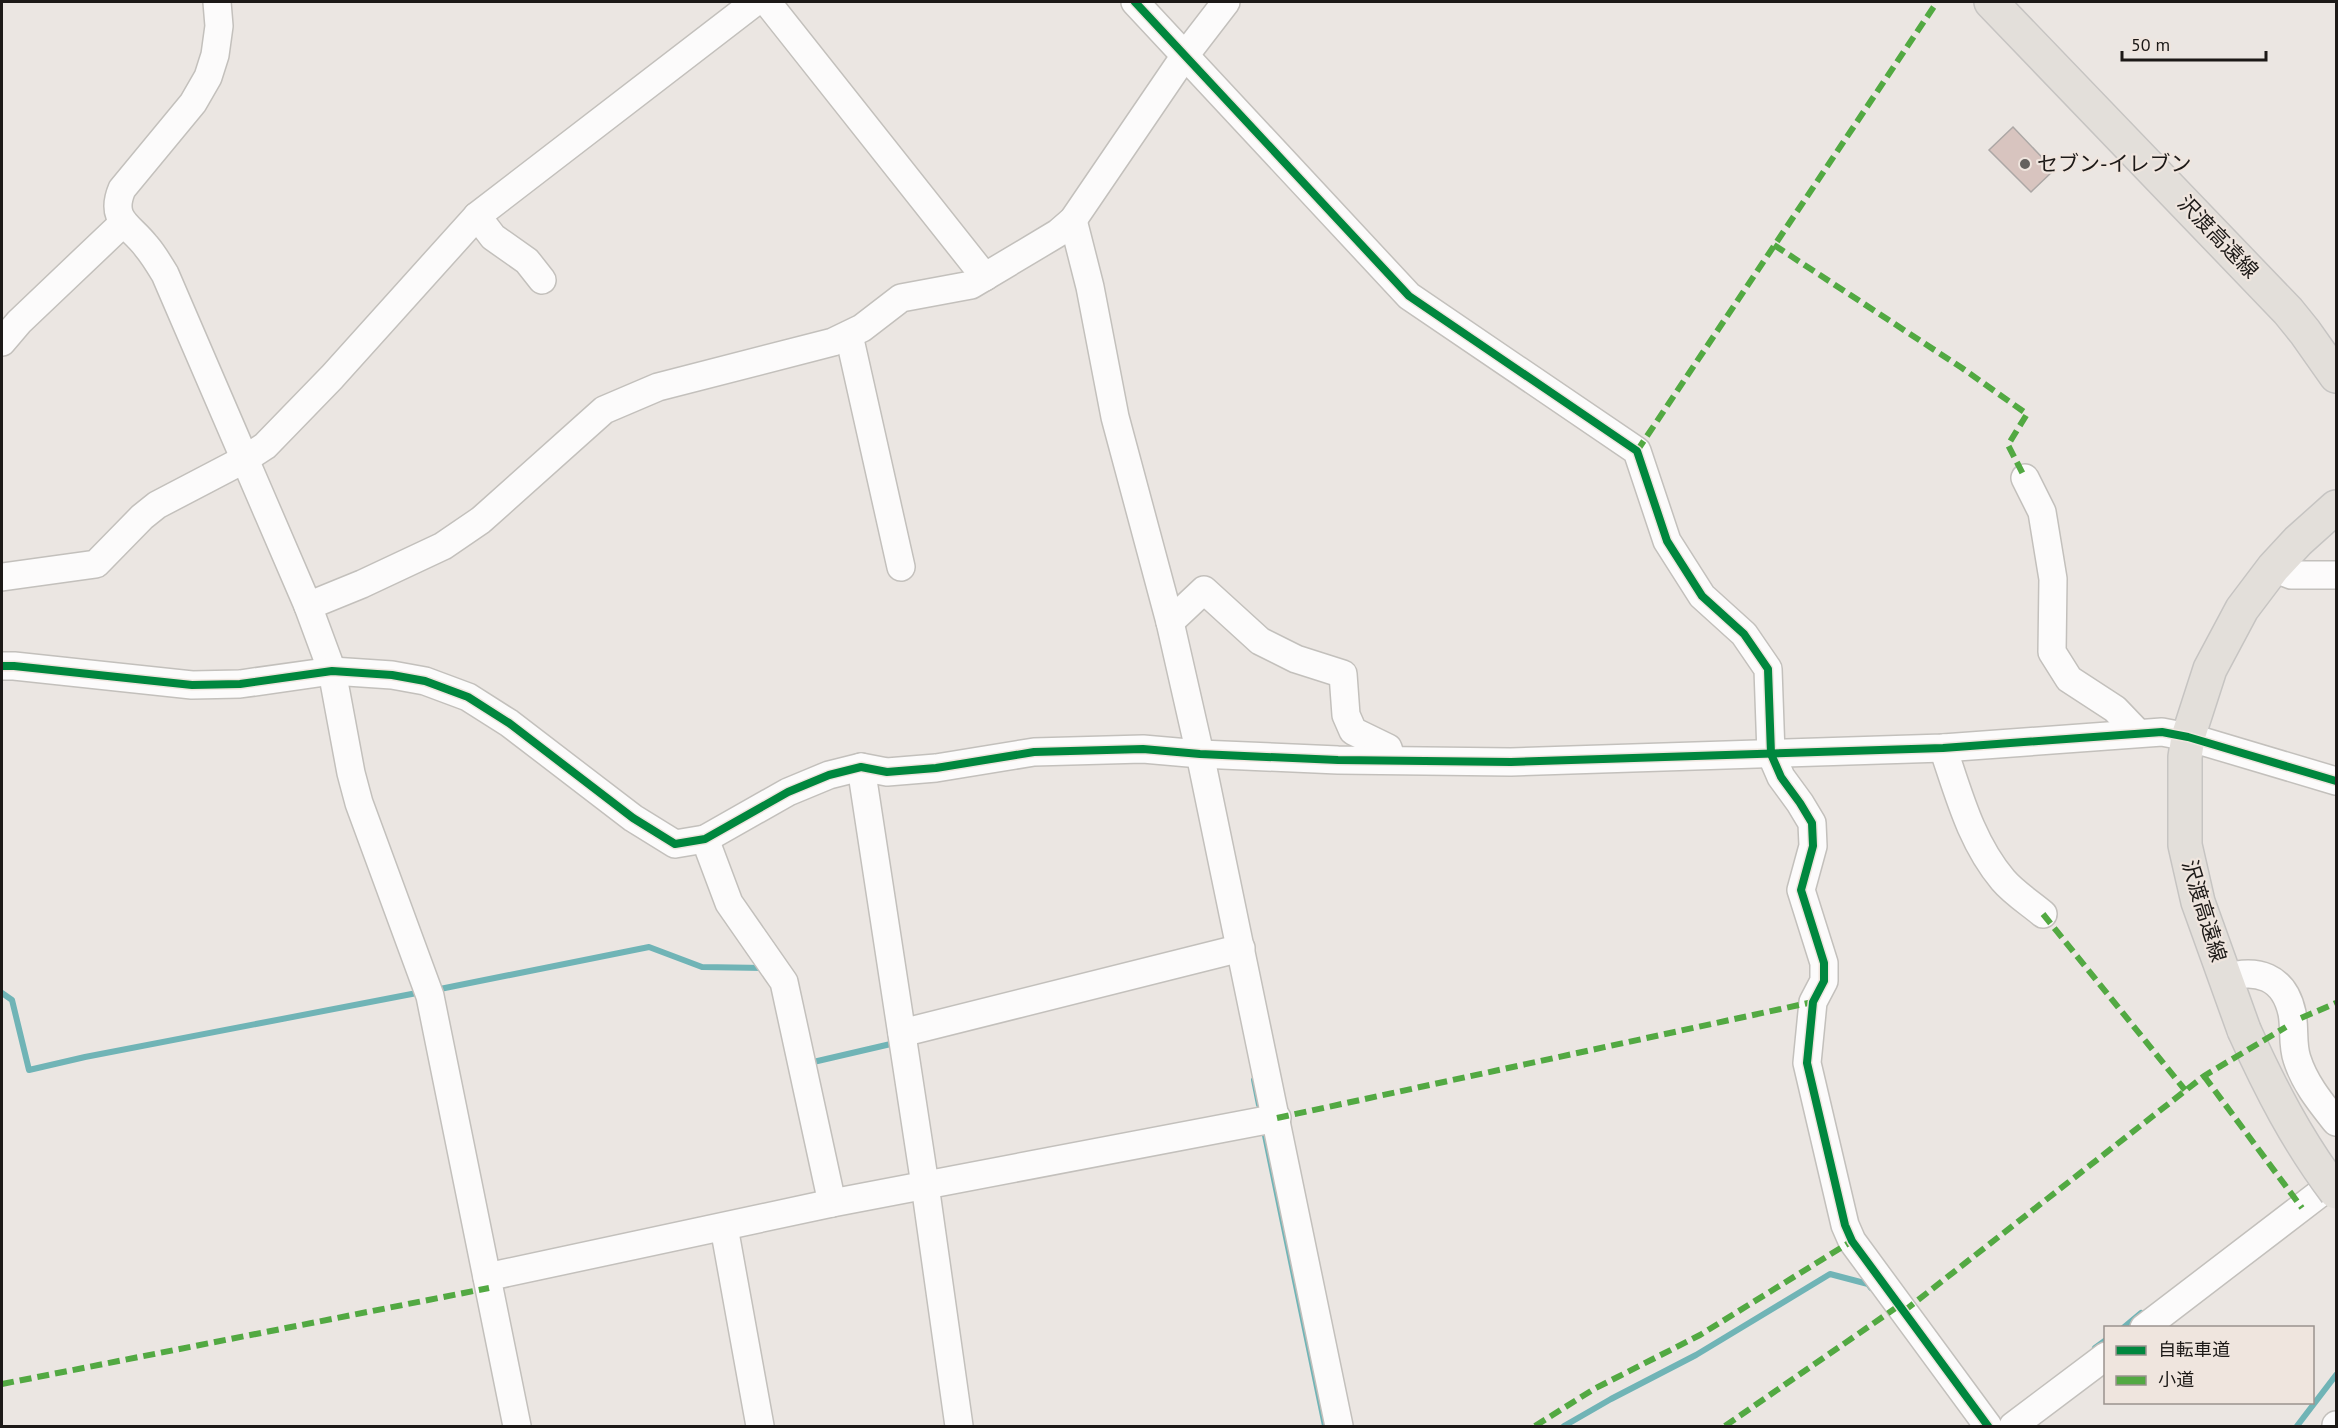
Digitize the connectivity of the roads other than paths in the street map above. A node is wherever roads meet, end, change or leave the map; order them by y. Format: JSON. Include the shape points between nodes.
{"nodes":[{"id":1,"x":217,"y":2,"type":"edge"},
{"id":2,"x":755,"y":2,"type":"edge"},
{"id":3,"x":767,"y":2,"type":"edge"},
{"id":4,"x":1136,"y":2,"type":"edge"},
{"id":5,"x":1226,"y":2,"type":"edge"},
{"id":6,"x":1991,"y":2,"type":"edge"},
{"id":7,"x":1186,"y":54,"type":"junction"},
{"id":8,"x":477,"y":216,"type":"junction"},
{"id":9,"x":1073,"y":220,"type":"junction"},
{"id":10,"x":123,"y":224,"type":"junction"},
{"id":11,"x":985,"y":277,"type":"junction"},
{"id":12,"x":542,"y":280,"type":"dead end"},
{"id":13,"x":849,"y":334,"type":"junction"},
{"id":14,"x":2,"y":342,"type":"edge"},
{"id":15,"x":2337,"y":376,"type":"edge"},
{"id":16,"x":245,"y":459,"type":"junction"},
{"id":17,"x":2025,"y":478,"type":"dead end"},
{"id":18,"x":2337,"y":507,"type":"edge"},
{"id":19,"x":901,"y":567,"type":"dead end"},
{"id":20,"x":2273,"y":568,"type":"junction"},
{"id":21,"x":2337,"y":575,"type":"edge"},
{"id":22,"x":2,"y":578,"type":"edge"},
{"id":23,"x":308,"y":606,"type":"junction"},
{"id":24,"x":1170,"y":621,"type":"junction"},
{"id":25,"x":2,"y":666,"type":"edge"},
{"id":26,"x":332,"y":671,"type":"junction"},
{"id":27,"x":2138,"y":733,"type":"junction"},
{"id":28,"x":2188,"y":737,"type":"junction"},
{"id":29,"x":1943,"y":748,"type":"junction"},
{"id":30,"x":1200,"y":754,"type":"junction"},
{"id":31,"x":1771,"y":754,"type":"junction"},
{"id":32,"x":1392,"y":760,"type":"junction"},
{"id":33,"x":861,"y":767,"type":"junction"},
{"id":34,"x":2337,"y":781,"type":"edge"},
{"id":35,"x":705,"y":839,"type":"junction"},
{"id":36,"x":2043,"y":914,"type":"dead end"},
{"id":37,"x":1241,"y":948,"type":"junction"},
{"id":38,"x":2224,"y":978,"type":"junction"},
{"id":39,"x":902,"y":1033,"type":"junction"},
{"id":40,"x":1277,"y":1118,"type":"junction"},
{"id":41,"x":2337,"y":1122,"type":"edge"},
{"id":42,"x":2337,"y":1181,"type":"edge"},
{"id":43,"x":926,"y":1185,"type":"junction"},
{"id":44,"x":2337,"y":1192,"type":"edge"},
{"id":45,"x":832,"y":1203,"type":"junction"},
{"id":46,"x":724,"y":1227,"type":"junction"},
{"id":47,"x":487,"y":1277,"type":"junction"},
{"id":48,"x":2147,"y":1326,"type":"edge"},
{"id":49,"x":2104,"y":1358,"type":"edge"},
{"id":50,"x":517,"y":1426,"type":"edge"},
{"id":51,"x":760,"y":1426,"type":"edge"},
{"id":52,"x":959,"y":1426,"type":"edge"},
{"id":53,"x":1339,"y":1426,"type":"edge"},
{"id":54,"x":1988,"y":1426,"type":"edge"},
{"id":55,"x":2013,"y":1426,"type":"edge"}],
"edges":[{"from":1,"to":10,"type":"street","via":[[219,26],[208,77],[193,103],[122,189],[117,202]]},
{"from":2,"to":8,"type":"street"},
{"from":3,"to":11,"type":"street"},
{"from":4,"to":7,"type":"street"},
{"from":5,"to":7,"type":"street"},
{"from":6,"to":15,"type":"main road","name":"沢渡高遠線","via":[[2065,94],[2120,152],[2288,311]]},
{"from":7,"to":9,"type":"street"},
{"from":7,"to":31,"type":"street","via":[[1410,296],[1637,451],[1667,541],[1702,596],[1744,634],[1768,669]]},
{"from":8,"to":12,"type":"street","via":[[493,237],[527,261]]},
{"from":8,"to":16,"type":"street","via":[[295,417]]},
{"from":9,"to":11,"type":"street"},
{"from":9,"to":24,"type":"street","via":[[1115,417]]},
{"from":10,"to":14,"type":"street"},
{"from":10,"to":16,"type":"street","via":[[145,244],[165,274]]},
{"from":11,"to":13,"type":"street","via":[[971,285],[901,298]]},
{"from":13,"to":19,"type":"street"},
{"from":13,"to":23,"type":"street","via":[[833,342],[658,387],[604,410],[481,520],[443,546]]},
{"from":16,"to":22,"type":"street","via":[[157,505],[96,564]]},
{"from":16,"to":23,"type":"street"},
{"from":17,"to":27,"type":"street","via":[[2042,512],[2053,579],[2052,652],[2069,679],[2115,709]]},
{"from":18,"to":20,"type":"main road","name":"沢渡高遠線"},
{"from":20,"to":21,"type":"street","via":[[2290,575]]},
{"from":20,"to":28,"type":"main road","name":"沢渡高遠線","via":[[2242,609],[2210,669]]},
{"from":23,"to":26,"type":"street"},
{"from":24,"to":30,"type":"street"},
{"from":24,"to":32,"type":"street","via":[[1204,590],[1260,641],[1296,659],[1343,674],[1346,715],[1353,731],[1388,748]]},
{"from":25,"to":26,"type":"street","via":[[192,685],[240,684]]},
{"from":26,"to":35,"type":"street","via":[[425,681],[468,697],[509,723],[633,818],[675,844]]},
{"from":26,"to":47,"type":"street","via":[[358,803],[429,992]]},
{"from":27,"to":28,"type":"street"},
{"from":27,"to":29,"type":"street"},
{"from":28,"to":34,"type":"street"},
{"from":28,"to":38,"type":"main road","name":"沢渡高遠線","via":[[2185,845],[2198,902]]},
{"from":29,"to":31,"type":"street"},
{"from":29,"to":36,"type":"street","via":[[1969,825],[1988,859],[2005,882]]},
{"from":30,"to":32,"type":"street"},
{"from":30,"to":33,"type":"street","via":[[1143,748],[1034,752],[926,769],[887,772]]},
{"from":30,"to":37,"type":"street"},
{"from":31,"to":32,"type":"street","via":[[1511,762]]},
{"from":31,"to":54,"type":"street","via":[[1781,777],[1812,823],[1813,846],[1801,890],[1824,963],[1824,981],[1813,1002],[1807,1063],[1845,1225],[1852,1241]]},
{"from":33,"to":35,"type":"street","via":[[788,792]]},
{"from":33,"to":39,"type":"street"},
{"from":35,"to":45,"type":"street","via":[[729,903],[784,982]]},
{"from":37,"to":39,"type":"street"},
{"from":37,"to":40,"type":"street"},
{"from":38,"to":41,"type":"street","via":[[2262,974],[2281,988],[2292,1012],[2296,1056],[2303,1076]]},
{"from":38,"to":44,"type":"main road","name":"沢渡高遠線","bridge":true,"via":[[2286,1117],[2310,1158]]},
{"from":39,"to":43,"type":"street"},
{"from":40,"to":43,"type":"street"},
{"from":40,"to":53,"type":"street"},
{"from":42,"to":48,"type":"street"},
{"from":43,"to":45,"type":"street"},
{"from":43,"to":52,"type":"street"},
{"from":45,"to":46,"type":"street"},
{"from":46,"to":47,"type":"street"},
{"from":46,"to":51,"type":"street"},
{"from":47,"to":50,"type":"street"},
{"from":49,"to":55,"type":"street"}]}
